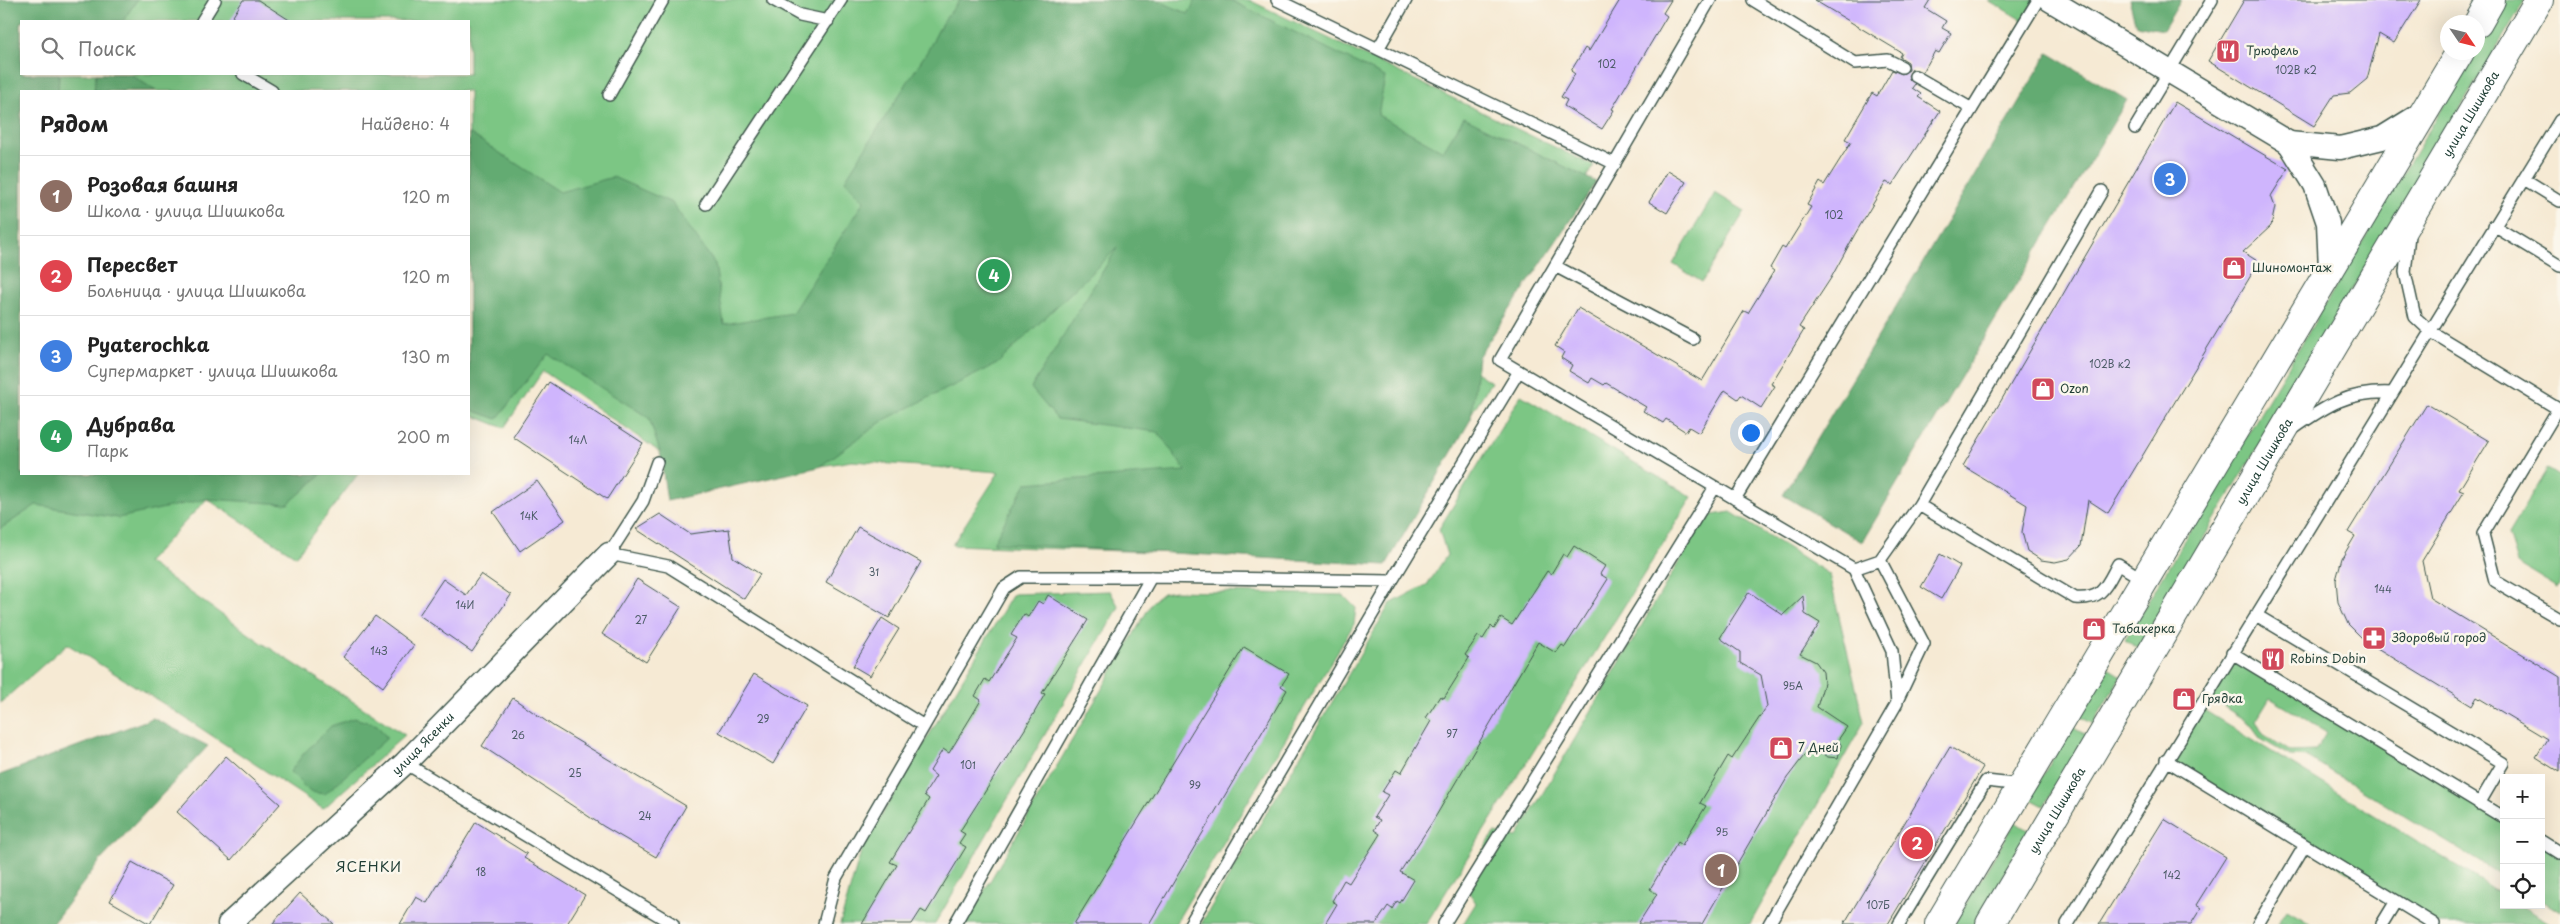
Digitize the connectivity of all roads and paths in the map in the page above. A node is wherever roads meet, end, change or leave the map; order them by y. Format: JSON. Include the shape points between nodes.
{"nodes":[{"id":1,"x":215,"y":0,"type":"edge"},
{"id":2,"x":663,"y":0,"type":"edge"},
{"id":3,"x":773,"y":0,"type":"edge"},
{"id":4,"x":841,"y":0,"type":"edge"},
{"id":5,"x":1276,"y":0,"type":"edge"},
{"id":6,"x":1406,"y":0,"type":"edge"},
{"id":7,"x":1710,"y":0,"type":"edge"},
{"id":8,"x":1753,"y":0,"type":"edge"},
{"id":9,"x":2038,"y":0,"type":"edge"},
{"id":10,"x":2212,"y":0,"type":"edge"},
{"id":11,"x":2491,"y":0,"type":"edge"},
{"id":12,"x":2539,"y":0,"type":"edge"},
{"id":13,"x":2061,"y":3,"type":"edge"},
{"id":14,"x":2483,"y":15,"type":"edge"},
{"id":15,"x":203,"y":20,"type":"edge"},
{"id":16,"x":828,"y":21,"type":"junction"},
{"id":17,"x":1378,"y":49,"type":"junction"},
{"id":18,"x":2455,"y":60,"type":"edge"},
{"id":19,"x":1902,"y":67,"type":"dead end"},
{"id":20,"x":2169,"y":71,"type":"junction"},
{"id":21,"x":245,"y":75,"type":"edge"},
{"id":22,"x":1915,"y":76,"type":"dead end"},
{"id":23,"x":270,"y":90,"type":"edge"},
{"id":24,"x":609,"y":95,"type":"dead end"},
{"id":25,"x":1972,"y":109,"type":"junction"},
{"id":26,"x":2424,"y":112,"type":"junction"},
{"id":27,"x":2560,"y":120,"type":"edge"},
{"id":28,"x":2135,"y":128,"type":"dead end"},
{"id":29,"x":2289,"y":144,"type":"junction"},
{"id":30,"x":1616,"y":164,"type":"junction"},
{"id":31,"x":2524,"y":179,"type":"junction"},
{"id":32,"x":2102,"y":192,"type":"dead end"},
{"id":33,"x":2560,"y":201,"type":"edge"},
{"id":34,"x":706,"y":204,"type":"dead end"},
{"id":35,"x":2410,"y":217,"type":"junction"},
{"id":36,"x":2494,"y":226,"type":"junction"},
{"id":37,"x":1555,"y":266,"type":"junction"},
{"id":38,"x":2560,"y":266,"type":"edge"},
{"id":39,"x":2330,"y":269,"type":"junction"},
{"id":40,"x":2430,"y":331,"type":"junction"},
{"id":41,"x":1693,"y":339,"type":"dead end"},
{"id":42,"x":1519,"y":371,"type":"junction"},
{"id":43,"x":2392,"y":393,"type":"junction"},
{"id":44,"x":2559,"y":410,"type":"edge"},
{"id":45,"x":2277,"y":441,"type":"junction"},
{"id":46,"x":657,"y":462,"type":"dead end"},
{"id":47,"x":1715,"y":487,"type":"junction"},
{"id":48,"x":1735,"y":499,"type":"junction"},
{"id":49,"x":1919,"y":505,"type":"junction"},
{"id":50,"x":610,"y":554,"type":"junction"},
{"id":51,"x":1880,"y":560,"type":"junction"},
{"id":52,"x":1854,"y":569,"type":"junction"},
{"id":53,"x":1151,"y":577,"type":"junction"},
{"id":54,"x":2145,"y":580,"type":"junction"},
{"id":55,"x":1392,"y":581,"type":"junction"},
{"id":56,"x":2256,"y":615,"type":"junction"},
{"id":57,"x":2560,"y":619,"type":"edge"},
{"id":58,"x":2105,"y":647,"type":"junction"},
{"id":59,"x":2232,"y":653,"type":"junction"},
{"id":60,"x":2142,"y":669,"type":"junction"},
{"id":61,"x":1897,"y":703,"type":"junction"},
{"id":62,"x":924,"y":726,"type":"junction"},
{"id":63,"x":2166,"y":760,"type":"junction"},
{"id":64,"x":405,"y":763,"type":"junction"},
{"id":65,"x":2017,"y":794,"type":"junction"},
{"id":66,"x":2480,"y":804,"type":"junction"},
{"id":67,"x":2500,"y":816,"type":"edge"},
{"id":68,"x":2048,"y":825,"type":"junction"},
{"id":69,"x":2545,"y":844,"type":"edge"},
{"id":70,"x":2305,"y":845,"type":"junction"},
{"id":71,"x":2560,"y":853,"type":"edge"},
{"id":72,"x":2396,"y":901,"type":"junction"},
{"id":73,"x":229,"y":924,"type":"edge"},
{"id":74,"x":673,"y":924,"type":"edge"},
{"id":75,"x":824,"y":924,"type":"edge"},
{"id":76,"x":955,"y":924,"type":"edge"},
{"id":77,"x":1190,"y":924,"type":"edge"},
{"id":78,"x":1444,"y":924,"type":"edge"},
{"id":79,"x":1768,"y":924,"type":"edge"},
{"id":80,"x":1899,"y":924,"type":"edge"},
{"id":81,"x":1940,"y":924,"type":"edge"},
{"id":82,"x":1990,"y":924,"type":"edge"},
{"id":83,"x":2067,"y":924,"type":"edge"},
{"id":84,"x":2258,"y":924,"type":"edge"},
{"id":85,"x":2382,"y":924,"type":"edge"},
{"id":86,"x":2434,"y":924,"type":"edge"}],
"edges":[{"from":1,"to":15,"type":"lane"},
{"from":2,"to":24,"type":"lane"},
{"from":3,"to":16,"type":"lane","via":[[800,16]]},
{"from":4,"to":16,"type":"lane"},
{"from":5,"to":17,"type":"lane"},
{"from":6,"to":17,"type":"lane"},
{"from":7,"to":30,"type":"lane"},
{"from":8,"to":19,"type":"lane","via":[[1855,63],[1888,60]]},
{"from":9,"to":25,"type":"lane"},
{"from":10,"to":20,"type":"lane"},
{"from":11,"to":14,"type":"main road"},
{"from":12,"to":35,"type":"main road","name":"улица Шишкова"},
{"from":13,"to":20,"type":"street"},
{"from":16,"to":34,"type":"lane"},
{"from":17,"to":30,"type":"lane"},
{"from":18,"to":26,"type":"main road"},
{"from":20,"to":28,"type":"lane"},
{"from":20,"to":29,"type":"street"},
{"from":21,"to":23,"type":"lane"},
{"from":22,"to":25,"type":"lane"},
{"from":25,"to":48,"type":"lane"},
{"from":26,"to":29,"type":"street","via":[[2382,138],[2340,148]]},
{"from":26,"to":39,"type":"main road"},
{"from":27,"to":31,"type":"lane"},
{"from":29,"to":39,"type":"street","via":[[2314,185],[2328,223]]},
{"from":30,"to":37,"type":"lane"},
{"from":31,"to":33,"type":"lane"},
{"from":31,"to":36,"type":"lane"},
{"from":32,"to":49,"type":"lane"},
{"from":35,"to":40,"type":"lane","via":[[2405,272],[2415,317]]},
{"from":35,"to":45,"type":"main road","name":"улица Шишкова"},
{"from":36,"to":38,"type":"lane"},
{"from":36,"to":40,"type":"lane"},
{"from":37,"to":41,"type":"lane"},
{"from":37,"to":42,"type":"lane","via":[[1500,360]]},
{"from":39,"to":54,"type":"main road"},
{"from":40,"to":43,"type":"lane"},
{"from":40,"to":44,"type":"lane"},
{"from":42,"to":47,"type":"lane"},
{"from":42,"to":55,"type":"lane"},
{"from":43,"to":45,"type":"lane","via":[[2369,392],[2327,405]]},
{"from":43,"to":56,"type":"lane"},
{"from":44,"to":57,"type":"lane","via":[[2483,534],[2495,581]]},
{"from":45,"to":60,"type":"main road","name":"улица Шишкова"},
{"from":46,"to":50,"type":"lane","via":[[643,501]]},
{"from":47,"to":48,"type":"lane"},
{"from":47,"to":78,"type":"lane"},
{"from":48,"to":52,"type":"lane"},
{"from":49,"to":51,"type":"lane"},
{"from":49,"to":54,"type":"lane","via":[[2075,598],[2090,599],[2103,592],[2118,564]]},
{"from":50,"to":62,"type":"lane","via":[[668,566]]},
{"from":50,"to":64,"type":"street","name":"улица Ясенки"},
{"from":51,"to":52,"type":"lane"},
{"from":51,"to":61,"type":"lane","via":[[1924,644]]},
{"from":52,"to":61,"type":"lane","via":[[1892,651]]},
{"from":53,"to":55,"type":"lane"},
{"from":53,"to":62,"type":"lane","via":[[1021,577],[1004,588]]},
{"from":53,"to":76,"type":"lane"},
{"from":54,"to":58,"type":"main road"},
{"from":55,"to":77,"type":"lane"},
{"from":56,"to":59,"type":"lane"},
{"from":56,"to":66,"type":"lane","via":[[2503,763]]},
{"from":58,"to":60,"type":"main road"},
{"from":58,"to":65,"type":"main road"},
{"from":59,"to":63,"type":"lane"},
{"from":59,"to":66,"type":"lane"},
{"from":60,"to":68,"type":"main road","name":"улица Шишкова"},
{"from":61,"to":79,"type":"lane"},
{"from":62,"to":75,"type":"lane","via":[[836,878]]},
{"from":63,"to":70,"type":"lane"},
{"from":63,"to":83,"type":"lane"},
{"from":64,"to":73,"type":"street","name":"улица Ясенки"},
{"from":64,"to":74,"type":"lane"},
{"from":65,"to":68,"type":"main road"},
{"from":65,"to":80,"type":"lane","via":[[1986,781]]},
{"from":65,"to":81,"type":"main road"},
{"from":66,"to":67,"type":"lane"},
{"from":68,"to":82,"type":"main road","name":"улица Шишкова"},
{"from":69,"to":71,"type":"lane"},
{"from":70,"to":72,"type":"lane"},
{"from":70,"to":84,"type":"lane"},
{"from":72,"to":85,"type":"lane"},
{"from":72,"to":86,"type":"lane"}]}
